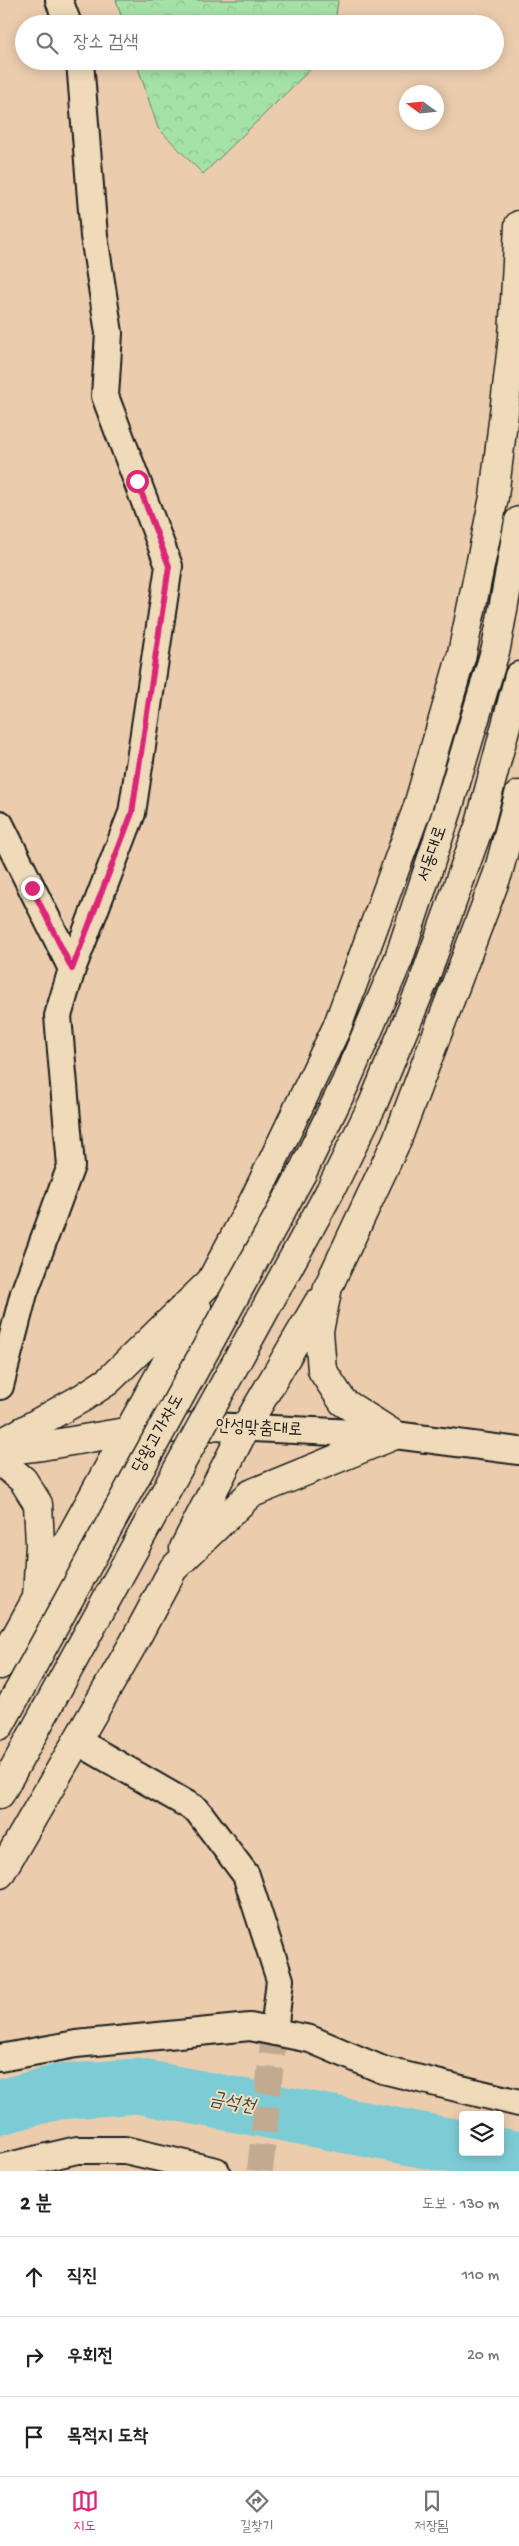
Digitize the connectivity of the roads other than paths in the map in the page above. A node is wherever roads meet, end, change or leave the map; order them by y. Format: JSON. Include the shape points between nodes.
{"nodes":[{"id":1,"x":59,"y":0,"type":"edge"},
{"id":2,"x":65,"y":15,"type":"edge"},
{"id":3,"x":81,"y":70,"type":"edge"},
{"id":4,"x":519,"y":225,"type":"edge"},
{"id":5,"x":519,"y":521,"type":"edge"},
{"id":6,"x":519,"y":676,"type":"edge"},
{"id":7,"x":519,"y":795,"type":"edge"},
{"id":8,"x":0,"y":824,"type":"edge"},
{"id":9,"x":72,"y":969,"type":"junction"},
{"id":10,"x":302,"y":1172,"type":"joint"},
{"id":11,"x":330,"y":1192,"type":"joint"},
{"id":12,"x":211,"y":1281,"type":"junction"},
{"id":13,"x":328,"y":1287,"type":"junction"},
{"id":14,"x":0,"y":1386,"type":"edge"},
{"id":15,"x":212,"y":1426,"type":"joint"},
{"id":16,"x":245,"y":1428,"type":"junction"},
{"id":17,"x":131,"y":1431,"type":"junction"},
{"id":18,"x":395,"y":1436,"type":"junction"},
{"id":19,"x":0,"y":1444,"type":"edge"},
{"id":20,"x":0,"y":1451,"type":"edge"},
{"id":21,"x":519,"y":1451,"type":"edge"},
{"id":22,"x":0,"y":1461,"type":"edge"},
{"id":23,"x":173,"y":1569,"type":"junction"},
{"id":24,"x":37,"y":1598,"type":"junction"},
{"id":25,"x":0,"y":1665,"type":"edge"},
{"id":26,"x":0,"y":1725,"type":"edge"},
{"id":27,"x":77,"y":1741,"type":"junction"},
{"id":28,"x":0,"y":1794,"type":"edge"},
{"id":29,"x":0,"y":1874,"type":"edge"},
{"id":30,"x":274,"y":2032,"type":"junction"},
{"id":31,"x":0,"y":2058,"type":"edge"},
{"id":32,"x":519,"y":2104,"type":"edge"},
{"id":33,"x":0,"y":2168,"type":"edge"},
{"id":34,"x":216,"y":2171,"type":"edge"}],
"edges":[{"from":1,"to":2,"type":"street"},
{"from":3,"to":9,"type":"street","via":[[94,236],[108,333],[105,396],[169,566],[132,813]]},
{"from":4,"to":12,"type":"main road","via":[[513,337],[494,497],[462,654],[417,809],[337,1027],[254,1200]]},
{"from":5,"to":10,"type":"main road","name":"서동대로","via":[[496,648],[399,958],[346,1082]]},
{"from":6,"to":11,"type":"main road","name":"서동대로","via":[[480,824],[423,983],[373,1104]]},
{"from":7,"to":13,"type":"main road","via":[[498,872],[397,1140]]},
{"from":8,"to":9,"type":"street"},
{"from":9,"to":14,"type":"street","via":[[58,1016],[71,1166],[24,1293]]},
{"from":10,"to":26,"type":"main road","name":"당왕고가차도","bridge":true},
{"from":11,"to":28,"type":"main road","name":"당왕고가차도","bridge":true},
{"from":12,"to":17,"type":"main road"},
{"from":12,"to":19,"type":"main road","via":[[108,1381]]},
{"from":13,"to":16,"type":"main road"},
{"from":13,"to":18,"type":"main road","via":[[318,1331],[322,1370],[343,1402]]},
{"from":15,"to":16,"type":"street","name":"안성맞춤대로"},
{"from":15,"to":17,"type":"main road","name":"안성맞춤대로"},
{"from":16,"to":18,"type":"street","name":"안성맞춤대로"},
{"from":16,"to":23,"type":"main road"},
{"from":17,"to":20,"type":"main road","name":"안성맞춤대로"},
{"from":17,"to":24,"type":"main road"},
{"from":18,"to":21,"type":"street","name":"안성맞춤대로"},
{"from":18,"to":23,"type":"main road","via":[[250,1494]]},
{"from":22,"to":24,"type":"main road","via":[[23,1480],[38,1504]]},
{"from":23,"to":27,"type":"main road"},
{"from":24,"to":25,"type":"main road"},
{"from":27,"to":29,"type":"main road"},
{"from":27,"to":30,"type":"street","via":[[197,1810],[246,1875],[280,1980]]},
{"from":30,"to":31,"type":"street","via":[[250,2027],[76,2044]]},
{"from":30,"to":32,"type":"street","via":[[310,2039],[383,2070]]},
{"from":33,"to":34,"type":"street","via":[[78,2150],[125,2150]]}]}
